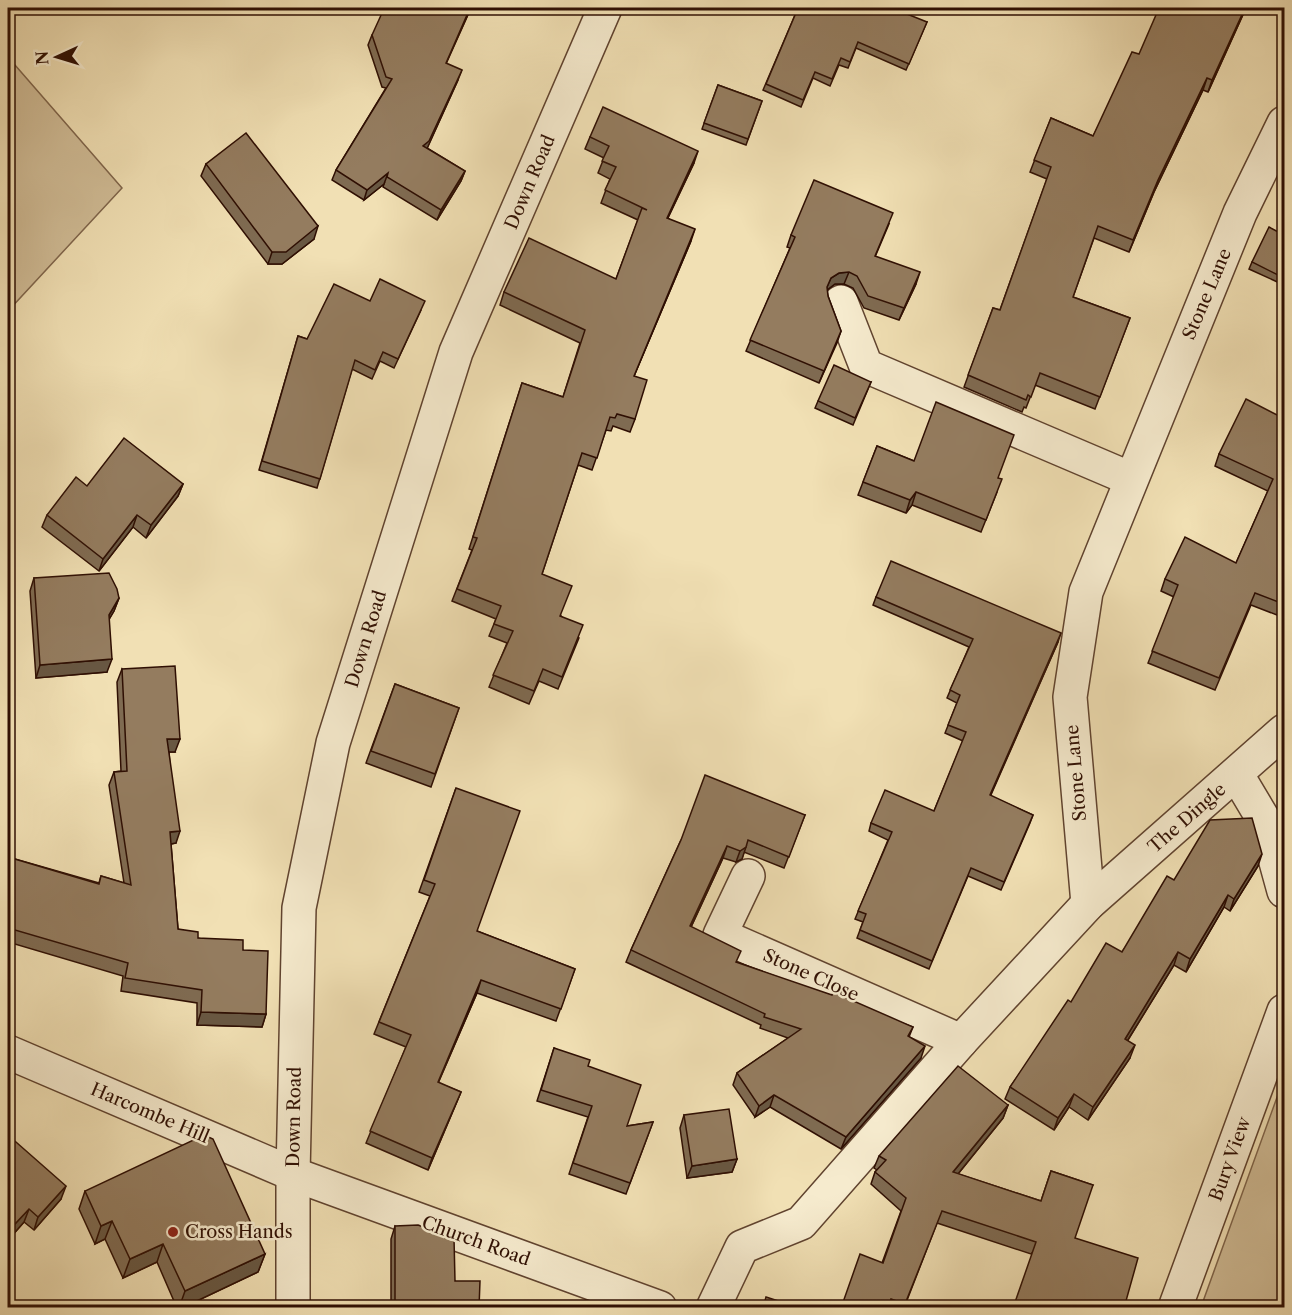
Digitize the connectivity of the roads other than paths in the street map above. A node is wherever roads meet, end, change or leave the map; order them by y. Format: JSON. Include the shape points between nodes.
{"nodes":[{"id":1,"x":605,"y":8,"type":"edge"},
{"id":2,"x":1284,"y":123,"type":"edge"},
{"id":3,"x":841,"y":302,"type":"dead end"},
{"id":4,"x":1131,"y":479,"type":"junction"},
{"id":5,"x":1284,"y":731,"type":"edge"},
{"id":6,"x":1237,"y":775,"type":"junction"},
{"id":7,"x":748,"y":876,"type":"dead end"},
{"id":8,"x":1284,"y":891,"type":"edge"},
{"id":9,"x":1088,"y":904,"type":"junction"},
{"id":10,"x":1284,"y":1011,"type":"edge"},
{"id":11,"x":961,"y":1041,"type":"junction"},
{"id":12,"x":8,"y":1052,"type":"edge"},
{"id":13,"x":293,"y":1174,"type":"junction"},
{"id":14,"x":293,"y":1308,"type":"edge"},
{"id":15,"x":660,"y":1308,"type":"edge"},
{"id":16,"x":713,"y":1308,"type":"edge"},
{"id":17,"x":1175,"y":1308,"type":"edge"}],
"edges":[{"from":1,"to":13,"type":"street","name":"Down Road","via":[[456,352],[333,743],[300,908]]},
{"from":2,"to":4,"type":"street","name":"Stone Lane","via":[[1240,213]]},
{"from":3,"to":4,"type":"street","via":[[866,366]]},
{"from":4,"to":9,"type":"street","name":"Stone Lane","via":[[1086,592],[1070,697]]},
{"from":5,"to":6,"type":"street","name":"The Dingle"},
{"from":6,"to":8,"type":"street","via":[[1265,822]]},
{"from":6,"to":9,"type":"street","name":"The Dingle"},
{"from":7,"to":11,"type":"street","name":"Stone Close","via":[[720,935]]},
{"from":9,"to":11,"type":"street"},
{"from":10,"to":17,"type":"street","name":"Bury View"},
{"from":11,"to":16,"type":"street","via":[[801,1223],[742,1247]]},
{"from":12,"to":13,"type":"street","name":"Harcombe Hill"},
{"from":13,"to":14,"type":"street","name":"Down Road"},
{"from":13,"to":15,"type":"street","name":"Church Road"}]}
